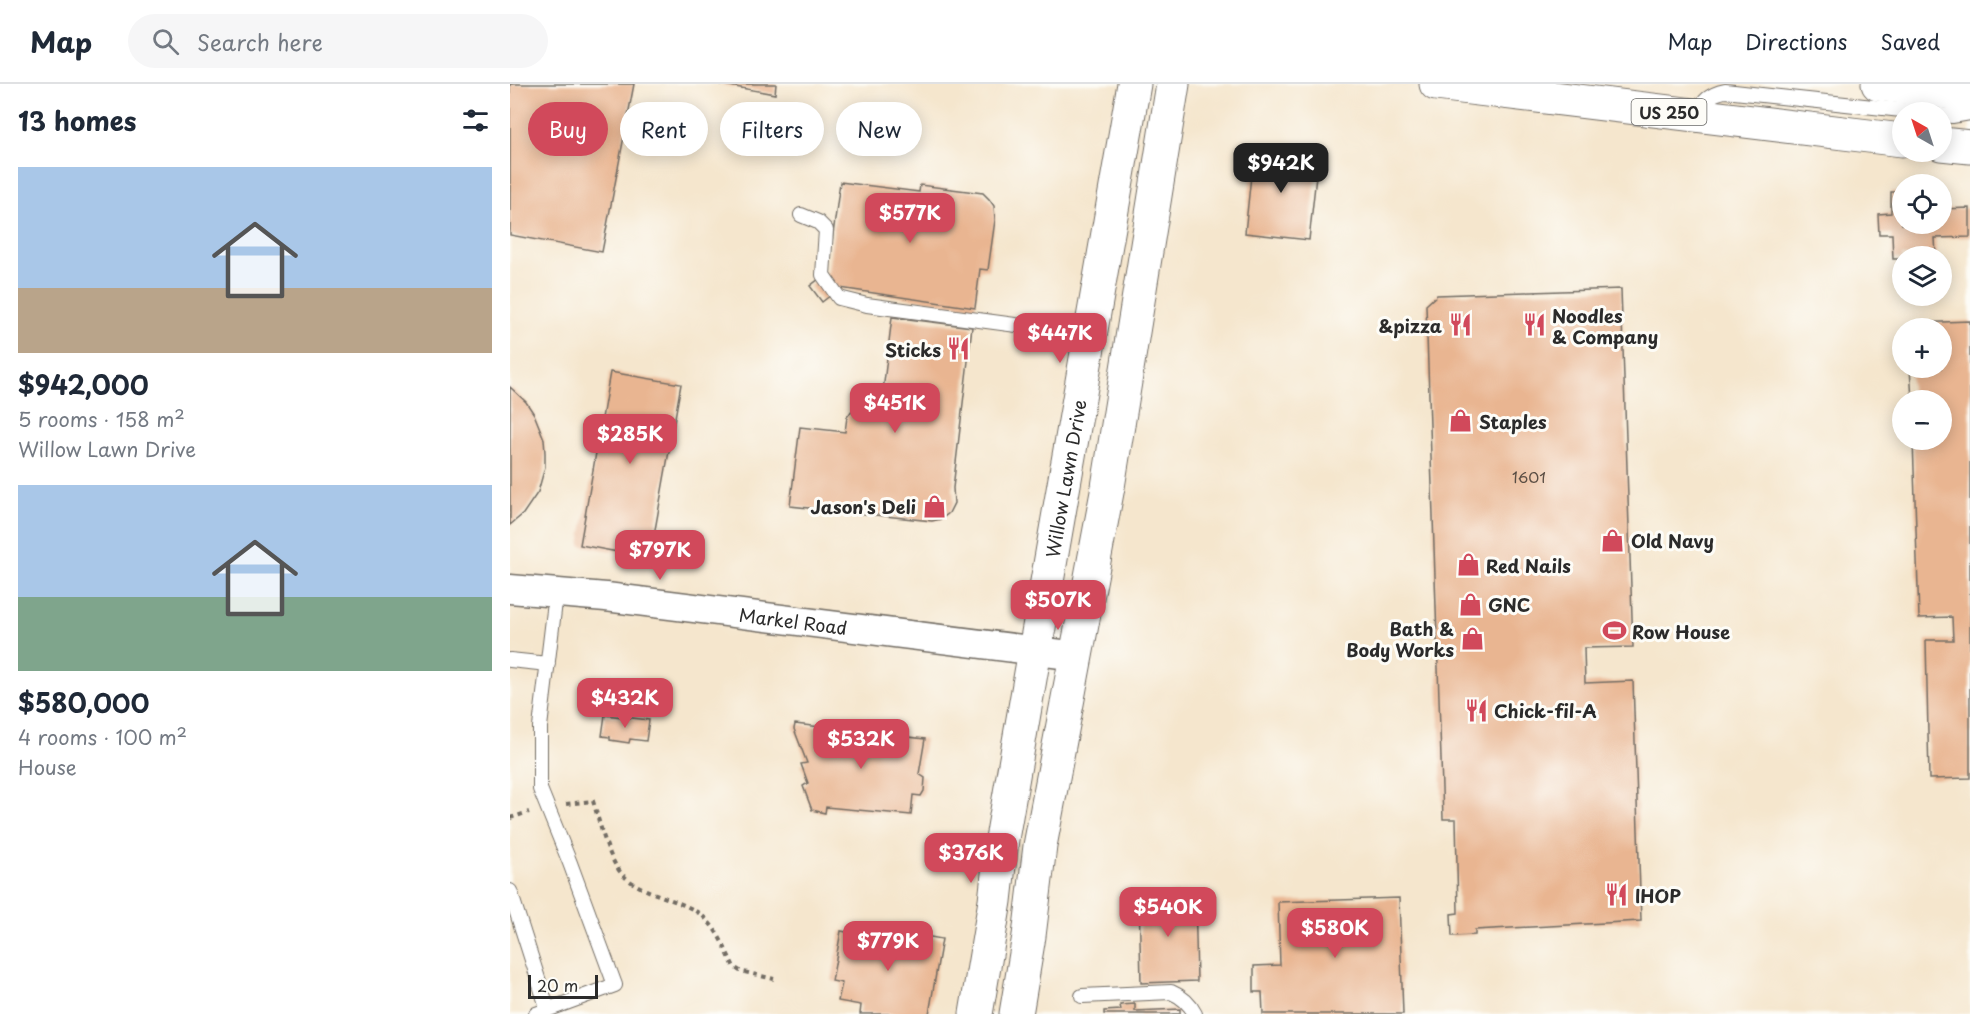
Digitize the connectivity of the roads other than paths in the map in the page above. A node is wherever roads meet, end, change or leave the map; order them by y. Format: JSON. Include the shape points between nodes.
{"nodes":[{"id":1,"x":1134,"y":84,"type":"edge"},
{"id":2,"x":1173,"y":84,"type":"edge"},
{"id":3,"x":1436,"y":84,"type":"edge"},
{"id":4,"x":1878,"y":84,"type":"edge"},
{"id":5,"x":1970,"y":95,"type":"edge"},
{"id":6,"x":1892,"y":109,"type":"edge"},
{"id":7,"x":1970,"y":113,"type":"edge"},
{"id":8,"x":1698,"y":116,"type":"junction"},
{"id":9,"x":1952,"y":116,"type":"edge"},
{"id":10,"x":1892,"y":139,"type":"edge"},
{"id":11,"x":1952,"y":145,"type":"edge"},
{"id":12,"x":1970,"y":147,"type":"edge"},
{"id":13,"x":801,"y":215,"type":"dead end"},
{"id":14,"x":1090,"y":336,"type":"junction"},
{"id":15,"x":510,"y":589,"type":"edge"},
{"id":16,"x":556,"y":594,"type":"junction"},
{"id":17,"x":1034,"y":651,"type":"junction"},
{"id":18,"x":1077,"y":656,"type":"junction"},
{"id":19,"x":510,"y":660,"type":"edge"},
{"id":20,"x":548,"y":664,"type":"junction"},
{"id":21,"x":510,"y":891,"type":"edge"},
{"id":22,"x":1082,"y":996,"type":"dead end"},
{"id":23,"x":542,"y":1012,"type":"edge"},
{"id":24,"x":976,"y":1014,"type":"edge"},
{"id":25,"x":1016,"y":1014,"type":"edge"},
{"id":26,"x":1195,"y":1014,"type":"edge"}],
"edges":[{"from":1,"to":14,"type":"main road","name":"Willow Lawn Drive"},
{"from":2,"to":18,"type":"main road"},
{"from":3,"to":8,"type":"main road","number":"US 250"},
{"from":4,"to":5,"type":"main road"},
{"from":6,"to":8,"type":"lane","via":[[1725,91],[1710,96]]},
{"from":7,"to":9,"type":"lane"},
{"from":8,"to":10,"type":"main road","number":"US 250"},
{"from":11,"to":12,"type":"main road"},
{"from":13,"to":14,"type":"lane","via":[[826,230],[823,275],[839,298]]},
{"from":14,"to":17,"type":"main road","name":"Willow Lawn Drive"},
{"from":15,"to":16,"type":"street","name":"Markel Road"},
{"from":16,"to":17,"type":"street","name":"Markel Road"},
{"from":16,"to":20,"type":"lane"},
{"from":17,"to":18,"type":"street","name":"Markel Road"},
{"from":17,"to":24,"type":"main road","name":"Willow Lawn Drive"},
{"from":18,"to":25,"type":"main road","via":[[1040,846]]},
{"from":19,"to":20,"type":"lane"},
{"from":20,"to":23,"type":"lane","via":[[540,727],[540,789],[615,985]]},
{"from":21,"to":23,"type":"lane"},
{"from":22,"to":26,"type":"lane","via":[[1172,992],[1187,1002]]}]}
